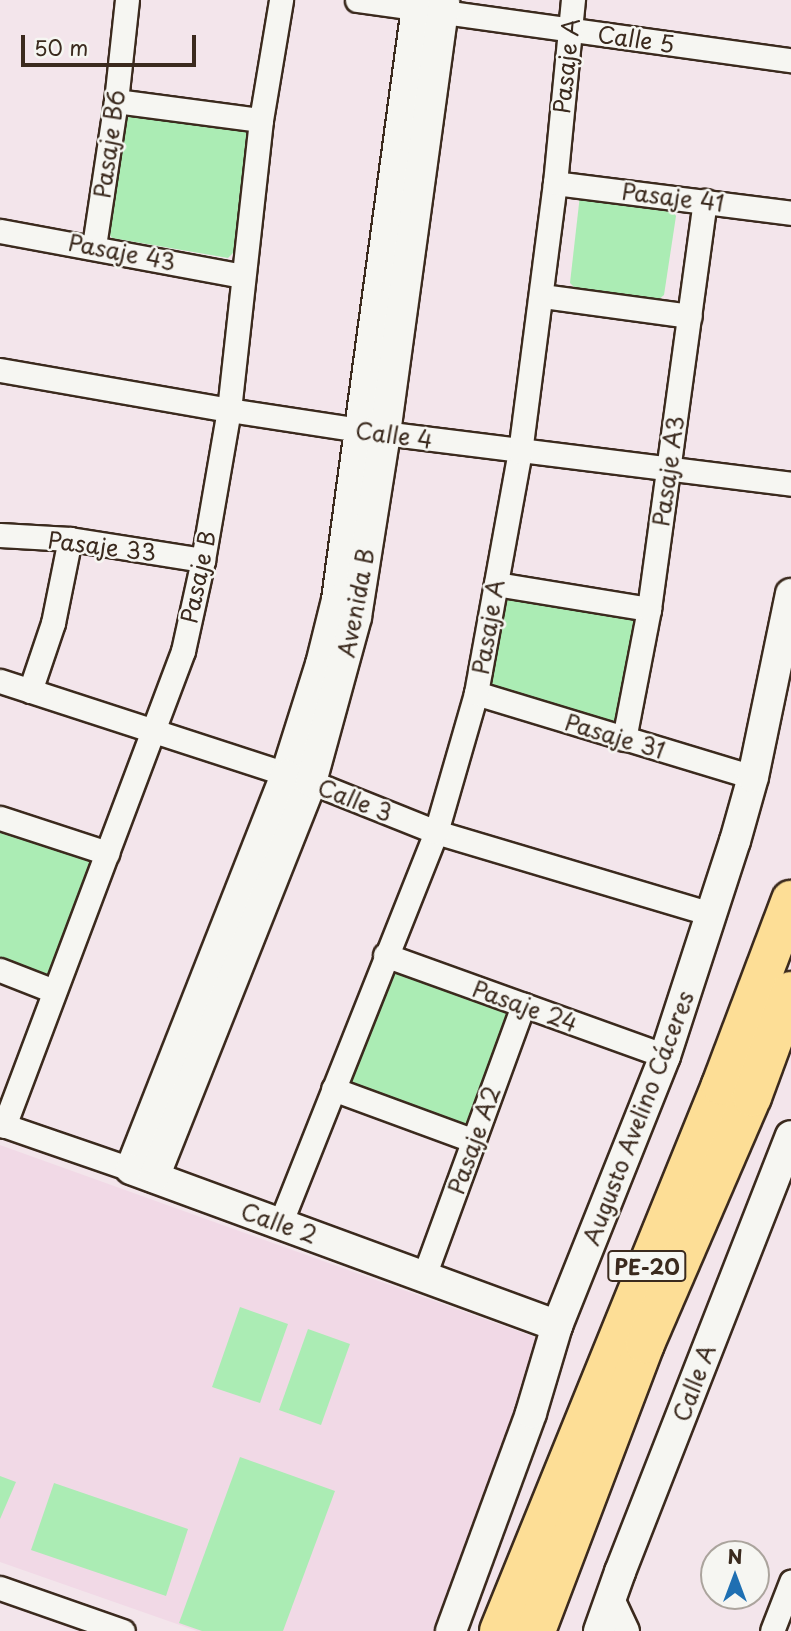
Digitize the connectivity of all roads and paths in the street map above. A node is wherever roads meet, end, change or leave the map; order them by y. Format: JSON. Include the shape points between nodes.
{"nodes":[{"id":1,"x":127,"y":0,"type":"edge"},
{"id":2,"x":281,"y":0,"type":"edge"},
{"id":3,"x":357,"y":0,"type":"edge"},
{"id":4,"x":573,"y":0,"type":"edge"},
{"id":5,"x":430,"y":5,"type":"edge"},
{"id":6,"x":569,"y":29,"type":"junction"},
{"id":7,"x":791,"y":60,"type":"edge"},
{"id":8,"x":116,"y":101,"type":"junction"},
{"id":9,"x":261,"y":120,"type":"junction"},
{"id":10,"x":555,"y":183,"type":"junction"},
{"id":11,"x":705,"y":201,"type":"junction"},
{"id":12,"x":791,"y":213,"type":"edge"},
{"id":13,"x":0,"y":231,"type":"edge"},
{"id":14,"x":94,"y":246,"type":"junction"},
{"id":15,"x":243,"y":275,"type":"junction"},
{"id":16,"x":542,"y":296,"type":"junction"},
{"id":17,"x":690,"y":316,"type":"junction"},
{"id":18,"x":0,"y":370,"type":"edge"},
{"id":19,"x":229,"y":410,"type":"junction"},
{"id":20,"x":372,"y":432,"type":"junction"},
{"id":21,"x":520,"y":452,"type":"junction"},
{"id":22,"x":669,"y":468,"type":"junction"},
{"id":23,"x":791,"y":484,"type":"edge"},
{"id":24,"x":0,"y":535,"type":"edge"},
{"id":25,"x":70,"y":540,"type":"junction"},
{"id":26,"x":203,"y":560,"type":"junction"},
{"id":27,"x":496,"y":584,"type":"junction"},
{"id":28,"x":791,"y":594,"type":"edge"},
{"id":29,"x":649,"y":609,"type":"junction"},
{"id":30,"x":0,"y":681,"type":"edge"},
{"id":31,"x":30,"y":691,"type":"junction"},
{"id":32,"x":476,"y":693,"type":"junction"},
{"id":33,"x":155,"y":731,"type":"junction"},
{"id":34,"x":624,"y":739,"type":"junction"},
{"id":35,"x":753,"y":778,"type":"junction"},
{"id":36,"x":298,"y":779,"type":"junction"},
{"id":37,"x":0,"y":818,"type":"edge"},
{"id":38,"x":436,"y":832,"type":"junction"},
{"id":39,"x":107,"y":853,"type":"junction"},
{"id":40,"x":791,"y":900,"type":"edge"},
{"id":41,"x":711,"y":914,"type":"junction"},
{"id":42,"x":385,"y":955,"type":"junction"},
{"id":43,"x":0,"y":970,"type":"edge"},
{"id":44,"x":54,"y":991,"type":"junction"},
{"id":45,"x":791,"y":991,"type":"edge"},
{"id":46,"x":523,"y":1004,"type":"junction"},
{"id":47,"x":665,"y":1056,"type":"junction"},
{"id":48,"x":333,"y":1089,"type":"junction"},
{"id":49,"x":2,"y":1125,"type":"edge"},
{"id":50,"x":791,"y":1136,"type":"edge"},
{"id":51,"x":474,"y":1141,"type":"junction"},
{"id":52,"x":142,"y":1173,"type":"junction"},
{"id":53,"x":280,"y":1224,"type":"junction"},
{"id":54,"x":424,"y":1276,"type":"junction"},
{"id":55,"x":557,"y":1326,"type":"junction"},
{"id":56,"x":791,"y":1582,"type":"edge"},
{"id":57,"x":0,"y":1588,"type":"edge"},
{"id":58,"x":611,"y":1596,"type":"junction"},
{"id":59,"x":123,"y":1631,"type":"edge"},
{"id":60,"x":451,"y":1631,"type":"edge"},
{"id":61,"x":499,"y":1631,"type":"edge"},
{"id":62,"x":536,"y":1631,"type":"edge"},
{"id":63,"x":600,"y":1631,"type":"edge"},
{"id":64,"x":627,"y":1631,"type":"edge"},
{"id":65,"x":772,"y":1631,"type":"edge"}],
"edges":[{"from":1,"to":8,"type":"street","name":"Pasaje B6"},
{"from":2,"to":9,"type":"street","name":"Pasaje B"},
{"from":3,"to":5,"type":"street","name":"Calle 5"},
{"from":4,"to":6,"type":"street","name":"Pasaje A"},
{"from":5,"to":6,"type":"street","name":"Calle 5"},
{"from":5,"to":20,"type":"street","name":"Avenida B"},
{"from":6,"to":7,"type":"street","name":"Calle 5"},
{"from":6,"to":10,"type":"street","name":"Pasaje A"},
{"from":8,"to":9,"type":"street"},
{"from":8,"to":14,"type":"street","name":"Pasaje B6"},
{"from":9,"to":15,"type":"street","name":"Pasaje B"},
{"from":10,"to":11,"type":"street","name":"Pasaje 41"},
{"from":10,"to":16,"type":"street","name":"Pasaje A"},
{"from":11,"to":12,"type":"street","name":"Pasaje 41"},
{"from":11,"to":17,"type":"street","name":"Pasaje A3"},
{"from":13,"to":14,"type":"street","name":"Pasaje 43"},
{"from":14,"to":15,"type":"street","name":"Pasaje 43"},
{"from":15,"to":19,"type":"street","name":"Pasaje B"},
{"from":16,"to":17,"type":"street"},
{"from":16,"to":21,"type":"street","name":"Pasaje A"},
{"from":17,"to":22,"type":"street","name":"Pasaje A3"},
{"from":18,"to":19,"type":"street","name":"Calle 4"},
{"from":19,"to":20,"type":"street","name":"Calle 4"},
{"from":19,"to":26,"type":"street","name":"Pasaje B"},
{"from":20,"to":21,"type":"street","name":"Calle 4"},
{"from":20,"to":36,"type":"street","name":"Avenida B","via":[[356,617]]},
{"from":21,"to":22,"type":"street","name":"Calle 4"},
{"from":21,"to":27,"type":"street","name":"Pasaje A"},
{"from":22,"to":23,"type":"street","name":"Calle 4"},
{"from":22,"to":29,"type":"street","name":"Pasaje A3"},
{"from":24,"to":25,"type":"street","name":"Pasaje 33"},
{"from":25,"to":26,"type":"street","name":"Pasaje 33"},
{"from":25,"to":31,"type":"street","via":[[53,623]]},
{"from":26,"to":33,"type":"street","name":"Pasaje B","via":[[183,652]]},
{"from":27,"to":29,"type":"street"},
{"from":27,"to":32,"type":"street","name":"Pasaje A"},
{"from":28,"to":35,"type":"street","name":"Augusto Avelino Cáceres"},
{"from":29,"to":34,"type":"street","name":"Pasaje A3"},
{"from":30,"to":31,"type":"street","name":"Calle 3"},
{"from":31,"to":33,"type":"street","name":"Calle 3"},
{"from":32,"to":34,"type":"street","name":"Pasaje 31"},
{"from":32,"to":38,"type":"street","name":"Pasaje A"},
{"from":33,"to":36,"type":"street","name":"Calle 3"},
{"from":33,"to":39,"type":"street","name":"Pasaje B"},
{"from":34,"to":35,"type":"street","name":"Pasaje 31"},
{"from":35,"to":41,"type":"street","name":"Augusto Avelino Cáceres"},
{"from":36,"to":38,"type":"street","name":"Calle 3"},
{"from":36,"to":52,"type":"street","name":"Avenida B"},
{"from":37,"to":39,"type":"street"},
{"from":38,"to":41,"type":"street","name":"Calle 3"},
{"from":38,"to":42,"type":"street","name":"Pasaje A"},
{"from":39,"to":44,"type":"street","name":"Pasaje B"},
{"from":40,"to":61,"type":"highway","number":"PE-20","via":[[721,1085]]},
{"from":41,"to":47,"type":"street","name":"Augusto Avelino Cáceres"},
{"from":42,"to":46,"type":"street","name":"Pasaje 24"},
{"from":42,"to":48,"type":"street","name":"Pasaje A"},
{"from":43,"to":44,"type":"street"},
{"from":44,"to":49,"type":"street","name":"Pasaje B"},
{"from":45,"to":62,"type":"highway","number":"PE-20","via":[[752,1097],[645,1344]]},
{"from":46,"to":47,"type":"street","name":"Pasaje 24"},
{"from":46,"to":51,"type":"street","name":"Pasaje A2"},
{"from":47,"to":55,"type":"street","name":"Augusto Avelino Cáceres"},
{"from":48,"to":51,"type":"street"},
{"from":48,"to":53,"type":"street","name":"Pasaje A"},
{"from":49,"to":52,"type":"street","name":"Calle 2"},
{"from":50,"to":58,"type":"street","name":"Calle A"},
{"from":51,"to":54,"type":"street","name":"Pasaje A2"},
{"from":52,"to":53,"type":"street","name":"Calle 2"},
{"from":53,"to":54,"type":"street","name":"Calle 2"},
{"from":54,"to":55,"type":"street","name":"Calle 2"},
{"from":55,"to":60,"type":"street","name":"Augusto Avelino Cáceres","via":[[531,1413]]},
{"from":56,"to":65,"type":"street"},
{"from":57,"to":59,"type":"street"},
{"from":58,"to":63,"type":"street","name":"Calle A"},
{"from":58,"to":64,"type":"street"}]}
